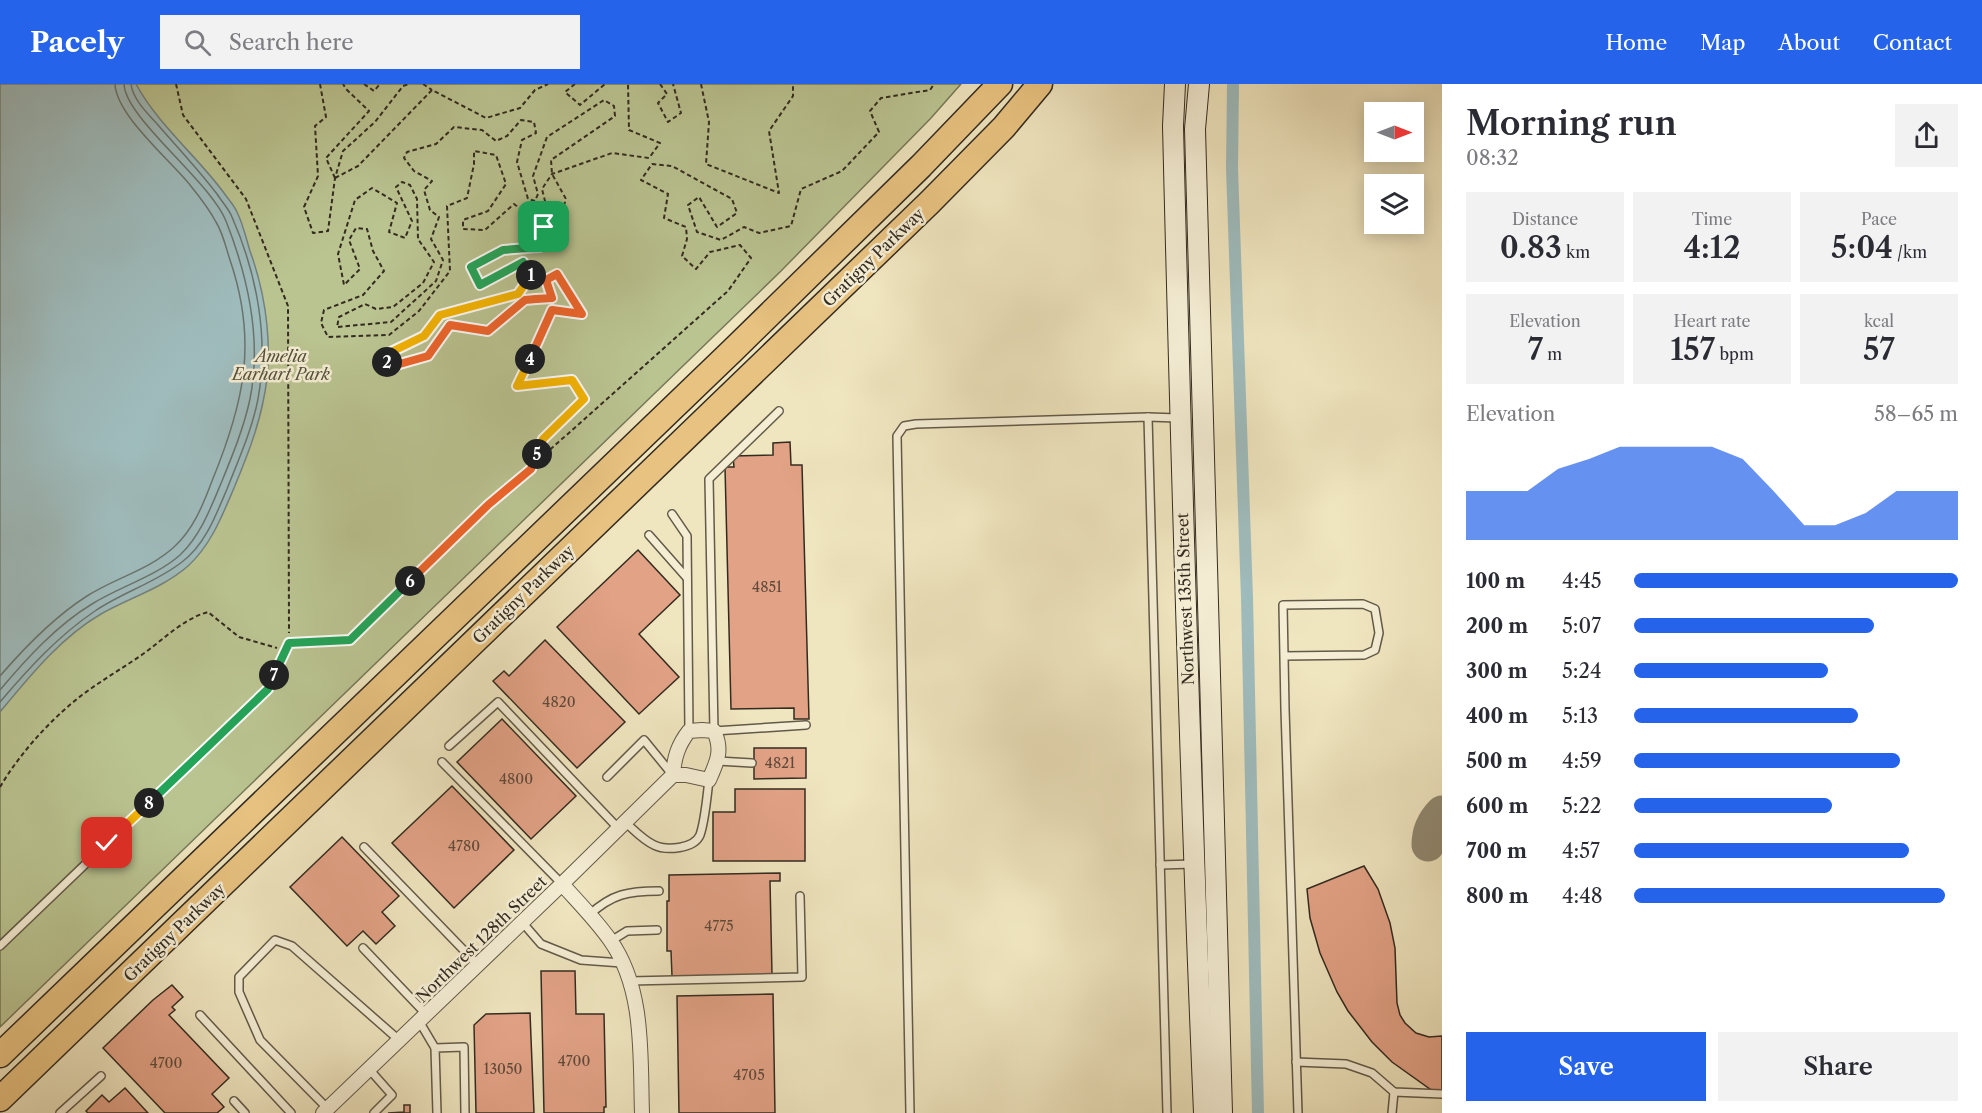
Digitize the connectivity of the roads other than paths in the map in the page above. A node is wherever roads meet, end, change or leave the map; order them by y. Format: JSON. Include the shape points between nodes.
{"nodes":[{"id":1,"x":1000,"y":84,"type":"edge"},
{"id":2,"x":1040,"y":84,"type":"edge"},
{"id":3,"x":1176,"y":84,"type":"edge"},
{"id":4,"x":1199,"y":84,"type":"edge"},
{"id":5,"x":779,"y":411,"type":"dead end"},
{"id":6,"x":1148,"y":417,"type":"junction"},
{"id":7,"x":1180,"y":418,"type":"junction"},
{"id":8,"x":1203,"y":418,"type":"junction"},
{"id":9,"x":672,"y":514,"type":"dead end"},
{"id":10,"x":649,"y":535,"type":"dead end"},
{"id":11,"x":687,"y":578,"type":"junction"},
{"id":12,"x":287,"y":646,"type":"road end"},
{"id":13,"x":1284,"y":656,"type":"junction"},
{"id":14,"x":806,"y":725,"type":"dead end"},
{"id":15,"x":689,"y":731,"type":"junction"},
{"id":16,"x":714,"y":731,"type":"junction"},
{"id":17,"x":449,"y":746,"type":"dead end"},
{"id":18,"x":718,"y":761,"type":"junction"},
{"id":19,"x":442,"y":762,"type":"dead end"},
{"id":20,"x":752,"y":763,"type":"dead end"},
{"id":21,"x":673,"y":775,"type":"junction"},
{"id":22,"x":607,"y":777,"type":"dead end"},
{"id":23,"x":709,"y":780,"type":"junction"},
{"id":24,"x":621,"y":825,"type":"junction"},
{"id":25,"x":364,"y":847,"type":"dead end"},
{"id":26,"x":1193,"y":864,"type":"junction"},
{"id":27,"x":1160,"y":865,"type":"junction"},
{"id":28,"x":562,"y":884,"type":"junction"},
{"id":29,"x":659,"y":891,"type":"dead end"},
{"id":30,"x":800,"y":896,"type":"dead end"},
{"id":31,"x":589,"y":915,"type":"junction"},
{"id":32,"x":522,"y":922,"type":"junction"},
{"id":33,"x":657,"y":930,"type":"dead end"},
{"id":34,"x":611,"y":940,"type":"junction"},
{"id":35,"x":0,"y":946,"type":"edge"},
{"id":36,"x":363,"y":948,"type":"dead end"},
{"id":37,"x":622,"y":963,"type":"junction"},
{"id":38,"x":478,"y":965,"type":"junction"},
{"id":39,"x":630,"y":981,"type":"junction"},
{"id":40,"x":200,"y":1015,"type":"dead end"},
{"id":41,"x":422,"y":1018,"type":"junction"},
{"id":42,"x":399,"y":1040,"type":"junction"},
{"id":43,"x":435,"y":1048,"type":"junction"},
{"id":44,"x":0,"y":1055,"type":"edge"},
{"id":45,"x":1296,"y":1062,"type":"junction"},
{"id":46,"x":369,"y":1070,"type":"junction"},
{"id":47,"x":101,"y":1076,"type":"dead end"},
{"id":48,"x":1394,"y":1092,"type":"junction"},
{"id":49,"x":1442,"y":1094,"type":"edge"},
{"id":50,"x":0,"y":1099,"type":"edge"},
{"id":51,"x":234,"y":1101,"type":"dead end"},
{"id":52,"x":327,"y":1112,"type":"edge"},
{"id":53,"x":60,"y":1113,"type":"edge"},
{"id":54,"x":245,"y":1113,"type":"edge"},
{"id":55,"x":291,"y":1113,"type":"edge"},
{"id":56,"x":374,"y":1113,"type":"edge"},
{"id":57,"x":437,"y":1113,"type":"edge"},
{"id":58,"x":465,"y":1113,"type":"edge"},
{"id":59,"x":642,"y":1113,"type":"edge"},
{"id":60,"x":910,"y":1113,"type":"edge"},
{"id":61,"x":1167,"y":1113,"type":"edge"},
{"id":62,"x":1204,"y":1113,"type":"edge"},
{"id":63,"x":1222,"y":1113,"type":"edge"},
{"id":64,"x":1298,"y":1113,"type":"edge"},
{"id":65,"x":1392,"y":1113,"type":"edge"}],
"edges":[{"from":1,"to":44,"type":"highway","name":"Gratigny Parkway","via":[[732,351]]},
{"from":2,"to":50,"type":"highway","name":"Gratigny Parkway","via":[[1004,127],[928,203]]},
{"from":3,"to":7,"type":"main road","name":"Northwest 135th Street","via":[[1173,126]]},
{"from":4,"to":8,"type":"main road","name":"Northwest 135th Street","via":[[1195,129]]},
{"from":5,"to":16,"type":"lane","via":[[709,479]]},
{"from":6,"to":7,"type":"lane"},
{"from":6,"to":27,"type":"lane"},
{"from":6,"to":60,"type":"lane","via":[[916,424],[904,426],[897,436]]},
{"from":7,"to":8,"type":"main road"},
{"from":7,"to":26,"type":"main road","name":"Northwest 135th Street"},
{"from":8,"to":63,"type":"main road","name":"Northwest 135th Street"},
{"from":9,"to":11,"type":"lane","via":[[687,536]]},
{"from":10,"to":11,"type":"lane"},
{"from":11,"to":15,"type":"lane"},
{"from":12,"to":35,"type":"lane","via":[[268,689]]},
{"from":13,"to":13,"type":"lane","via":[[1283,605],[1363,604],[1375,609],[1375,650],[1364,655]]},
{"from":13,"to":45,"type":"lane"},
{"from":14,"to":16,"type":"lane"},
{"from":15,"to":16,"type":"street"},
{"from":15,"to":21,"type":"street","via":[[678,748]]},
{"from":16,"to":18,"type":"street","via":[[720,749]]},
{"from":17,"to":24,"type":"lane","via":[[498,702]]},
{"from":18,"to":20,"type":"lane"},
{"from":18,"to":23,"type":"street"},
{"from":19,"to":28,"type":"lane"},
{"from":21,"to":22,"type":"lane","via":[[644,740]]},
{"from":21,"to":23,"type":"street"},
{"from":21,"to":24,"type":"street","name":"Northwest 128th Street"},
{"from":23,"to":24,"type":"lane","via":[[700,835],[687,847],[656,846]]},
{"from":24,"to":28,"type":"street","name":"Northwest 128th Street"},
{"from":25,"to":38,"type":"lane"},
{"from":26,"to":27,"type":"lane"},
{"from":26,"to":62,"type":"main road","name":"Northwest 135th Street"},
{"from":27,"to":61,"type":"lane"},
{"from":28,"to":31,"type":"street"},
{"from":28,"to":32,"type":"street","name":"Northwest 128th Street"},
{"from":29,"to":31,"type":"lane","via":[[621,895],[602,902]]},
{"from":30,"to":39,"type":"lane","via":[[802,976]]},
{"from":31,"to":34,"type":"street"},
{"from":32,"to":37,"type":"lane","via":[[541,944],[581,960]]},
{"from":32,"to":38,"type":"street","name":"Northwest 128th Street"},
{"from":33,"to":34,"type":"lane","via":[[627,931]]},
{"from":34,"to":37,"type":"street"},
{"from":36,"to":41,"type":"lane"},
{"from":37,"to":39,"type":"street"},
{"from":38,"to":41,"type":"street","name":"Northwest 128th Street"},
{"from":39,"to":59,"type":"street","via":[[639,1024]]},
{"from":40,"to":55,"type":"lane"},
{"from":41,"to":42,"type":"street","name":"Northwest 128th Street"},
{"from":41,"to":43,"type":"lane"},
{"from":42,"to":46,"type":"street","name":"Northwest 128th Street"},
{"from":42,"to":52,"type":"lane","via":[[292,946],[275,940],[239,976],[239,992],[260,1040]]},
{"from":43,"to":57,"type":"lane"},
{"from":43,"to":58,"type":"lane","via":[[464,1047]]},
{"from":45,"to":48,"type":"lane","via":[[1359,1067]]},
{"from":45,"to":64,"type":"lane"},
{"from":46,"to":52,"type":"street","name":"Northwest 128th Street"},
{"from":46,"to":56,"type":"lane","via":[[392,1095]]},
{"from":47,"to":53,"type":"lane"},
{"from":48,"to":49,"type":"lane"},
{"from":48,"to":65,"type":"lane"},
{"from":51,"to":54,"type":"lane"}]}
